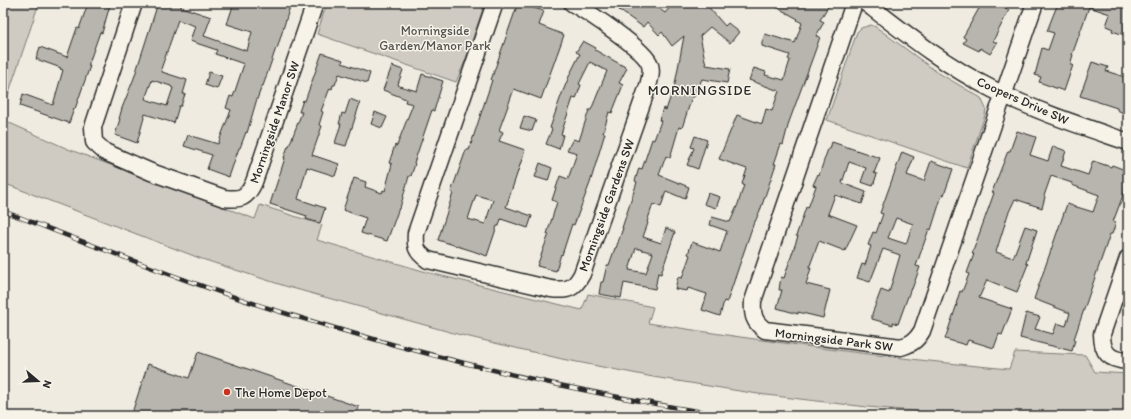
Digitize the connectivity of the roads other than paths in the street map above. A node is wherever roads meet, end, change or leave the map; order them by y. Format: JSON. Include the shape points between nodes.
{"nodes":[{"id":1,"x":134,"y":3,"type":"edge"},
{"id":2,"x":315,"y":3,"type":"edge"},
{"id":3,"x":495,"y":3,"type":"edge"},
{"id":4,"x":572,"y":3,"type":"edge"},
{"id":5,"x":854,"y":3,"type":"edge"},
{"id":6,"x":866,"y":3,"type":"edge"},
{"id":7,"x":1035,"y":3,"type":"edge"},
{"id":8,"x":1004,"y":95,"type":"junction"},
{"id":9,"x":1128,"y":142,"type":"edge"},
{"id":10,"x":1128,"y":258,"type":"edge"},
{"id":11,"x":1128,"y":361,"type":"edge"}],
"edges":[{"from":1,"to":2,"type":"street","name":"Morningside Manor SW","via":[[93,127],[94,142],[105,152],[151,172],[224,198],[234,199],[243,197],[250,191],[254,182]]},
{"from":3,"to":4,"type":"street","name":"Morningside Gardens SW","via":[[416,233],[417,250],[428,260],[551,290],[562,290],[570,289],[582,274],[651,75],[650,64],[640,52]]},
{"from":5,"to":8,"type":"street","name":"Morningside Park SW","via":[[753,302],[754,319],[765,330],[901,347],[917,340],[922,332]]},
{"from":6,"to":8,"type":"street","name":"Coopers Drive SW","via":[[950,65]]},
{"from":7,"to":8,"type":"street","name":"Morningside Park SW"},
{"from":8,"to":9,"type":"street","name":"Coopers Drive SW"},
{"from":10,"to":11,"type":"street","via":[[1102,334],[1102,343],[1104,351],[1111,357]]}]}
